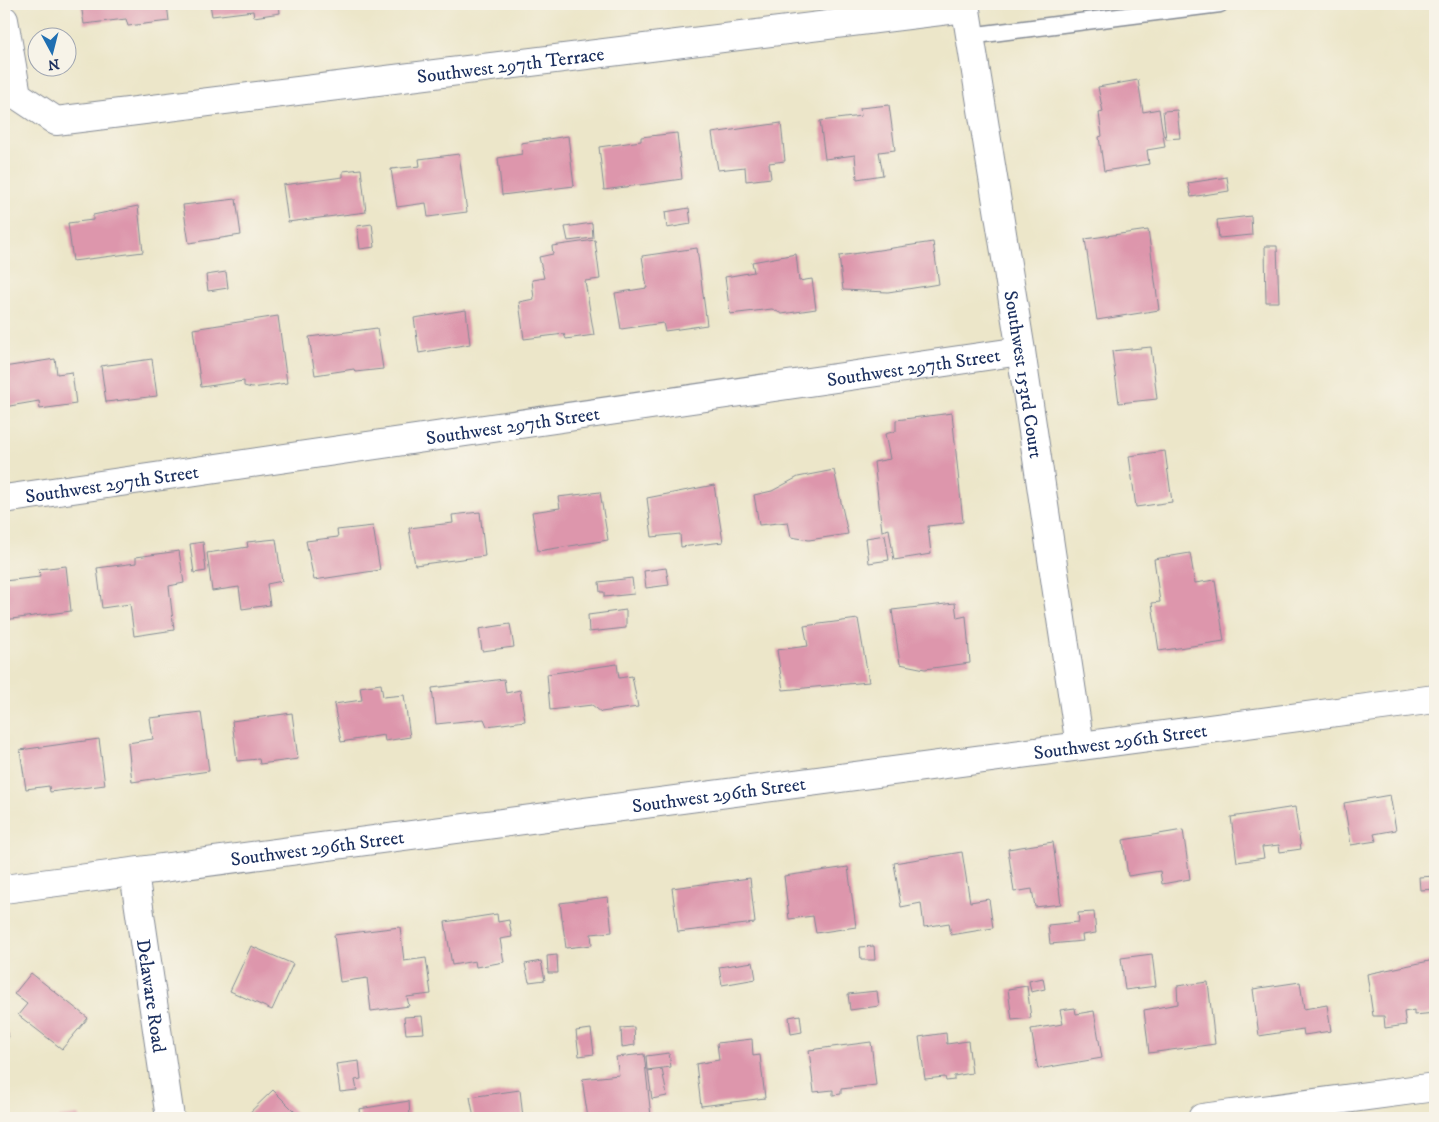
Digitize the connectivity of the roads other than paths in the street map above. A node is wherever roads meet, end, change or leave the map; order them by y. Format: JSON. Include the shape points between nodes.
{"nodes":[{"id":1,"x":1220,"y":4,"type":"edge"},
{"id":2,"x":965,"y":6,"type":"edge"},
{"id":3,"x":4,"y":20,"type":"edge"},
{"id":4,"x":970,"y":36,"type":"junction"},
{"id":5,"x":1021,"y":351,"type":"junction"},
{"id":6,"x":4,"y":500,"type":"edge"},
{"id":7,"x":1435,"y":699,"type":"edge"},
{"id":8,"x":1080,"y":746,"type":"junction"},
{"id":9,"x":134,"y":873,"type":"junction"},
{"id":10,"x":4,"y":890,"type":"edge"},
{"id":11,"x":1435,"y":1087,"type":"edge"},
{"id":12,"x":170,"y":1118,"type":"edge"},
{"id":13,"x":1202,"y":1118,"type":"edge"}],
"edges":[{"from":1,"to":4,"type":"lane"},
{"from":2,"to":3,"type":"street","name":"Southwest 297th Terrace","via":[[56,121],[17,95]]},
{"from":2,"to":4,"type":"street","name":"Southwest 153rd Court"},
{"from":4,"to":5,"type":"street","name":"Southwest 153rd Court"},
{"from":5,"to":6,"type":"street","name":"Southwest 297th Street"},
{"from":5,"to":8,"type":"street","name":"Southwest 153rd Court"},
{"from":7,"to":8,"type":"street","name":"Southwest 296th Street"},
{"from":8,"to":9,"type":"street","name":"Southwest 296th Street"},
{"from":9,"to":10,"type":"street","name":"Southwest 296th Street"},
{"from":9,"to":12,"type":"street","name":"Delaware Road"},
{"from":11,"to":13,"type":"street"}]}
